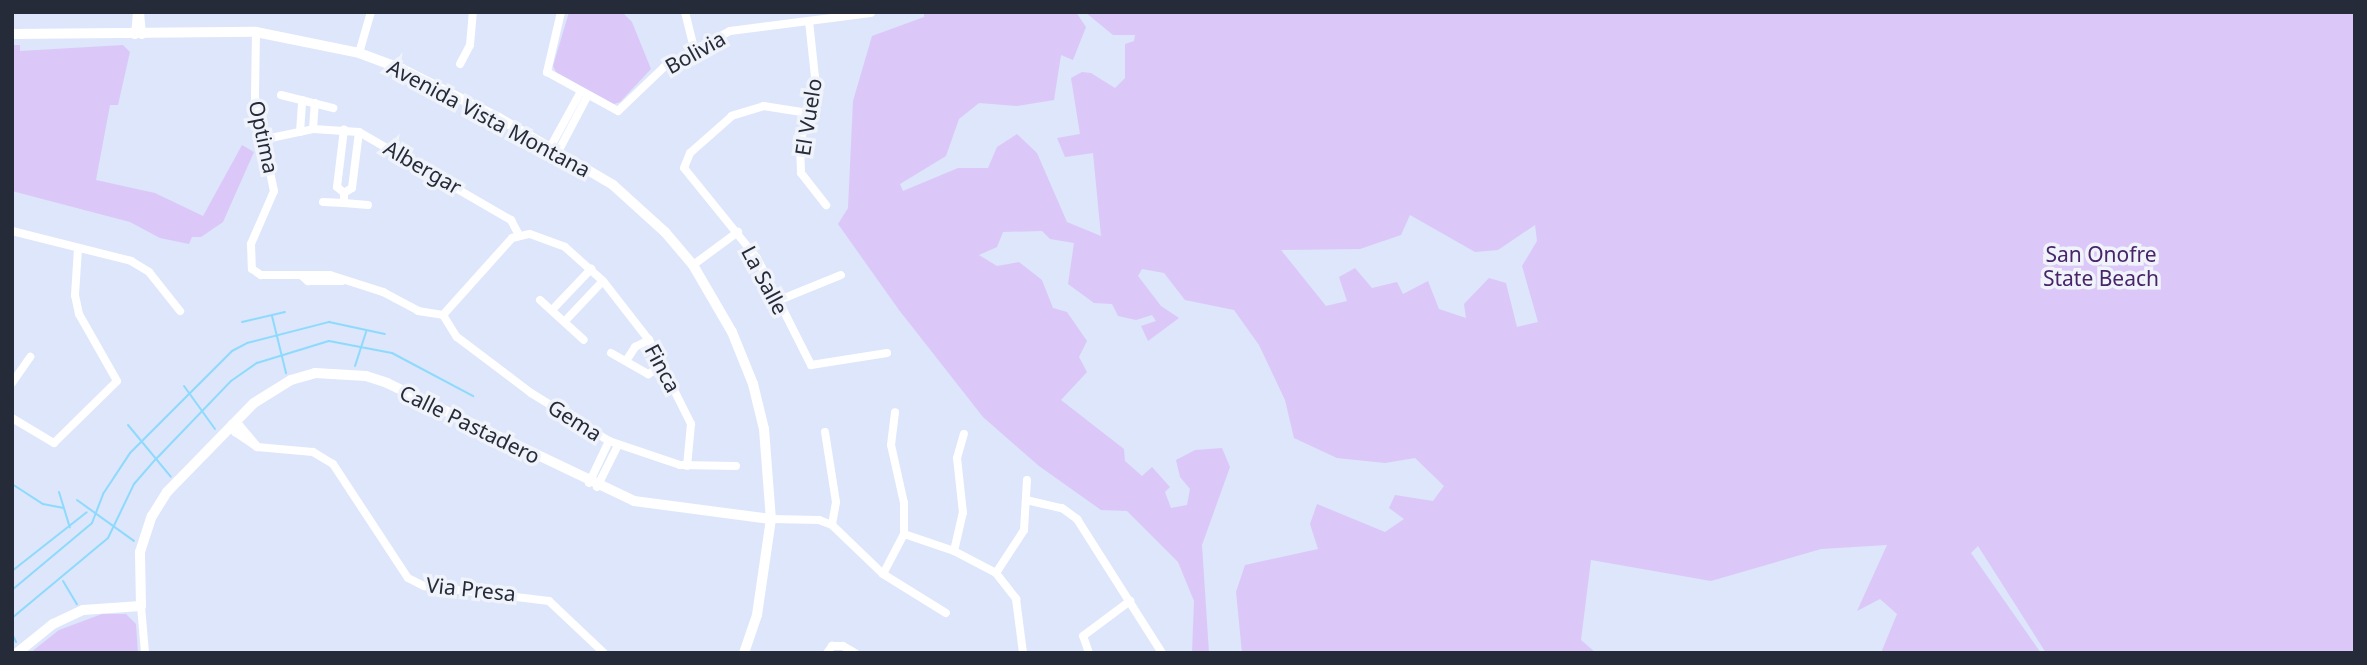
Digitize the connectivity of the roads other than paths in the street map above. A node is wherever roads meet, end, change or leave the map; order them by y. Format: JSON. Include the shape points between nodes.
{"nodes":[{"id":1,"x":139,"y":12,"type":"edge"},
{"id":2,"x":371,"y":12,"type":"edge"},
{"id":3,"x":473,"y":12,"type":"edge"},
{"id":4,"x":561,"y":12,"type":"edge"},
{"id":5,"x":685,"y":12,"type":"edge"},
{"id":6,"x":871,"y":13,"type":"edge"},
{"id":7,"x":809,"y":21,"type":"junction"},
{"id":8,"x":256,"y":32,"type":"junction"},
{"id":9,"x":12,"y":34,"type":"edge"},
{"id":10,"x":139,"y":35,"type":"junction"},
{"id":11,"x":694,"y":47,"type":"junction"},
{"id":12,"x":359,"y":53,"type":"junction"},
{"id":13,"x":460,"y":64,"type":"dead end"},
{"id":14,"x":281,"y":95,"type":"dead end"},
{"id":15,"x":583,"y":95,"type":"junction"},
{"id":16,"x":302,"y":100,"type":"junction"},
{"id":17,"x":315,"y":103,"type":"junction"},
{"id":18,"x":333,"y":108,"type":"dead end"},
{"id":19,"x":808,"y":113,"type":"junction"},
{"id":20,"x":313,"y":129,"type":"junction"},
{"id":21,"x":344,"y":130,"type":"junction"},
{"id":22,"x":300,"y":132,"type":"junction"},
{"id":23,"x":359,"y":132,"type":"junction"},
{"id":24,"x":261,"y":140,"type":"junction"},
{"id":25,"x":555,"y":148,"type":"junction"},
{"id":26,"x":344,"y":193,"type":"junction"},
{"id":27,"x":323,"y":202,"type":"dead end"},
{"id":28,"x":344,"y":203,"type":"junction"},
{"id":29,"x":368,"y":205,"type":"dead end"},
{"id":30,"x":826,"y":205,"type":"dead end"},
{"id":31,"x":12,"y":231,"type":"edge"},
{"id":32,"x":738,"y":232,"type":"junction"},
{"id":33,"x":519,"y":235,"type":"junction"},
{"id":34,"x":78,"y":249,"type":"junction"},
{"id":35,"x":693,"y":265,"type":"junction"},
{"id":36,"x":591,"y":269,"type":"junction"},
{"id":37,"x":841,"y":275,"type":"dead end"},
{"id":38,"x":603,"y":281,"type":"junction"},
{"id":39,"x":540,"y":300,"type":"dead end"},
{"id":40,"x":778,"y":301,"type":"junction"},
{"id":41,"x":552,"y":310,"type":"junction"},
{"id":42,"x":180,"y":311,"type":"dead end"},
{"id":43,"x":443,"y":315,"type":"junction"},
{"id":44,"x":565,"y":321,"type":"junction"},
{"id":45,"x":584,"y":340,"type":"dead end"},
{"id":46,"x":649,"y":340,"type":"junction"},
{"id":47,"x":611,"y":352,"type":"dead end"},
{"id":48,"x":887,"y":353,"type":"dead end"},
{"id":49,"x":30,"y":357,"type":"dead end"},
{"id":50,"x":626,"y":361,"type":"junction"},
{"id":51,"x":663,"y":366,"type":"junction"},
{"id":52,"x":12,"y":383,"type":"edge"},
{"id":53,"x":895,"y":412,"type":"dead end"},
{"id":54,"x":12,"y":418,"type":"edge"},
{"id":55,"x":232,"y":424,"type":"junction"},
{"id":56,"x":825,"y":432,"type":"dead end"},
{"id":57,"x":964,"y":434,"type":"dead end"},
{"id":58,"x":609,"y":441,"type":"junction"},
{"id":59,"x":618,"y":445,"type":"junction"},
{"id":60,"x":687,"y":466,"type":"junction"},
{"id":61,"x":736,"y":466,"type":"dead end"},
{"id":62,"x":1027,"y":480,"type":"dead end"},
{"id":63,"x":593,"y":485,"type":"junction"},
{"id":64,"x":1026,"y":500,"type":"junction"},
{"id":65,"x":771,"y":519,"type":"junction"},
{"id":66,"x":832,"y":525,"type":"junction"},
{"id":67,"x":904,"y":534,"type":"junction"},
{"id":68,"x":954,"y":551,"type":"junction"},
{"id":69,"x":996,"y":573,"type":"junction"},
{"id":70,"x":883,"y":574,"type":"junction"},
{"id":71,"x":1130,"y":601,"type":"junction"},
{"id":72,"x":141,"y":606,"type":"junction"},
{"id":73,"x":946,"y":613,"type":"dead end"},
{"id":74,"x":18,"y":653,"type":"edge"},
{"id":75,"x":145,"y":653,"type":"edge"},
{"id":76,"x":604,"y":653,"type":"edge"},
{"id":77,"x":744,"y":653,"type":"edge"},
{"id":78,"x":827,"y":653,"type":"edge"},
{"id":79,"x":855,"y":653,"type":"edge"},
{"id":80,"x":1023,"y":653,"type":"edge"},
{"id":81,"x":1089,"y":653,"type":"edge"},
{"id":82,"x":1162,"y":653,"type":"edge"}],
"edges":[{"from":1,"to":10,"type":"street"},
{"from":2,"to":12,"type":"street"},
{"from":3,"to":13,"type":"street","via":[[470,45]]},
{"from":4,"to":15,"type":"street","via":[[547,72]]},
{"from":5,"to":11,"type":"street"},
{"from":6,"to":7,"type":"street","name":"Bolivia"},
{"from":7,"to":11,"type":"street","name":"Bolivia","via":[[730,31]]},
{"from":7,"to":19,"type":"street","name":"El Vuelo","via":[[815,77]]},
{"from":8,"to":10,"type":"street","name":"Avenida Vista Montana"},
{"from":8,"to":12,"type":"street","name":"Avenida Vista Montana"},
{"from":8,"to":24,"type":"street","name":"Optima","via":[[255,97]]},
{"from":9,"to":10,"type":"street","name":"Avenida Vista Montana"},
{"from":11,"to":15,"type":"street","name":"Bolivia","via":[[664,67],[618,111]]},
{"from":12,"to":25,"type":"street","name":"Avenida Vista Montana","via":[[402,69]]},
{"from":14,"to":16,"type":"street"},
{"from":15,"to":25,"type":"street"},
{"from":16,"to":17,"type":"street"},
{"from":16,"to":22,"type":"street"},
{"from":17,"to":18,"type":"street"},
{"from":17,"to":20,"type":"street"},
{"from":19,"to":30,"type":"street","name":"El Vuelo","via":[[800,145],[801,173]]},
{"from":19,"to":32,"type":"street","name":"La Salle","via":[[764,106],[732,116],[690,153],[684,168]]},
{"from":20,"to":21,"type":"street","name":"Albergar"},
{"from":20,"to":22,"type":"street","name":"Albergar"},
{"from":21,"to":23,"type":"street","name":"Albergar"},
{"from":21,"to":26,"type":"street","via":[[337,187]]},
{"from":22,"to":24,"type":"street","name":"Albergar"},
{"from":23,"to":26,"type":"street","via":[[352,188]]},
{"from":23,"to":33,"type":"street","name":"Albergar","via":[[501,214]]},
{"from":24,"to":43,"type":"street","name":"Optima","via":[[274,191],[251,244],[250,262],[261,275],[330,275],[383,292],[418,311]]},
{"from":25,"to":35,"type":"street","name":"Avenida Vista Montana","via":[[613,185],[665,232]]},
{"from":26,"to":28,"type":"street"},
{"from":27,"to":28,"type":"street"},
{"from":28,"to":29,"type":"street"},
{"from":31,"to":34,"type":"street"},
{"from":32,"to":35,"type":"street"},
{"from":32,"to":40,"type":"street","name":"La Salle"},
{"from":33,"to":36,"type":"street","name":"Finca","via":[[550,238]]},
{"from":33,"to":43,"type":"street","via":[[493,255]]},
{"from":34,"to":42,"type":"street","via":[[131,261],[149,272]]},
{"from":34,"to":54,"type":"street","via":[[75,295],[79,314],[117,381],[54,443]]},
{"from":35,"to":65,"type":"street","name":"Avenida Vista Montana","via":[[732,332],[753,384],[764,429]]},
{"from":36,"to":38,"type":"street","name":"Finca"},
{"from":36,"to":41,"type":"street"},
{"from":37,"to":40,"type":"street"},
{"from":38,"to":44,"type":"street"},
{"from":38,"to":46,"type":"street","name":"Finca"},
{"from":39,"to":41,"type":"street"},
{"from":40,"to":48,"type":"street","name":"La Salle","via":[[811,365]]},
{"from":41,"to":44,"type":"street"},
{"from":43,"to":58,"type":"street","name":"Gema","via":[[451,331],[468,345]]},
{"from":44,"to":45,"type":"street"},
{"from":46,"to":50,"type":"street","via":[[635,347]]},
{"from":46,"to":51,"type":"street","name":"Finca"},
{"from":47,"to":50,"type":"street"},
{"from":49,"to":52,"type":"street"},
{"from":50,"to":51,"type":"street","via":[[648,374]]},
{"from":51,"to":60,"type":"street","name":"Finca","via":[[691,424]]},
{"from":53,"to":67,"type":"street","via":[[891,445],[904,503]]},
{"from":55,"to":63,"type":"street","name":"Calle Pastadero","via":[[254,403],[291,380],[314,373],[366,376]]},
{"from":55,"to":72,"type":"street","name":"Calle Pastadero","via":[[167,492],[152,516],[141,552]]},
{"from":55,"to":76,"type":"street","name":"Via Presa","via":[[240,426],[257,447],[313,452],[333,464],[408,579],[424,586],[549,601]]},
{"from":56,"to":66,"type":"street","via":[[836,502]]},
{"from":57,"to":68,"type":"street","via":[[957,458],[963,513]]},
{"from":58,"to":59,"type":"street","name":"Gema"},
{"from":58,"to":63,"type":"street"},
{"from":59,"to":60,"type":"street","name":"Gema"},
{"from":59,"to":63,"type":"street"},
{"from":60,"to":61,"type":"street","name":"Gema"},
{"from":62,"to":64,"type":"street"},
{"from":63,"to":65,"type":"street","name":"Calle Pastadero","via":[[670,508]]},
{"from":64,"to":69,"type":"street","via":[[1024,530]]},
{"from":64,"to":71,"type":"street","via":[[1062,508],[1077,519]]},
{"from":65,"to":66,"type":"street","name":"Calle Pastadero","via":[[819,520]]},
{"from":65,"to":77,"type":"street","name":"Avenida Vista Montana","via":[[757,615]]},
{"from":66,"to":70,"type":"street"},
{"from":67,"to":68,"type":"street"},
{"from":67,"to":70,"type":"street"},
{"from":68,"to":69,"type":"street"},
{"from":69,"to":80,"type":"street","via":[[1016,599]]},
{"from":70,"to":73,"type":"street"},
{"from":71,"to":81,"type":"street","via":[[1083,636]]},
{"from":71,"to":82,"type":"street"},
{"from":72,"to":74,"type":"street","via":[[117,604],[75,613]]},
{"from":72,"to":75,"type":"street","name":"Calle Pastadero"},
{"from":78,"to":79,"type":"street","via":[[832,646],[843,646]]}]}
